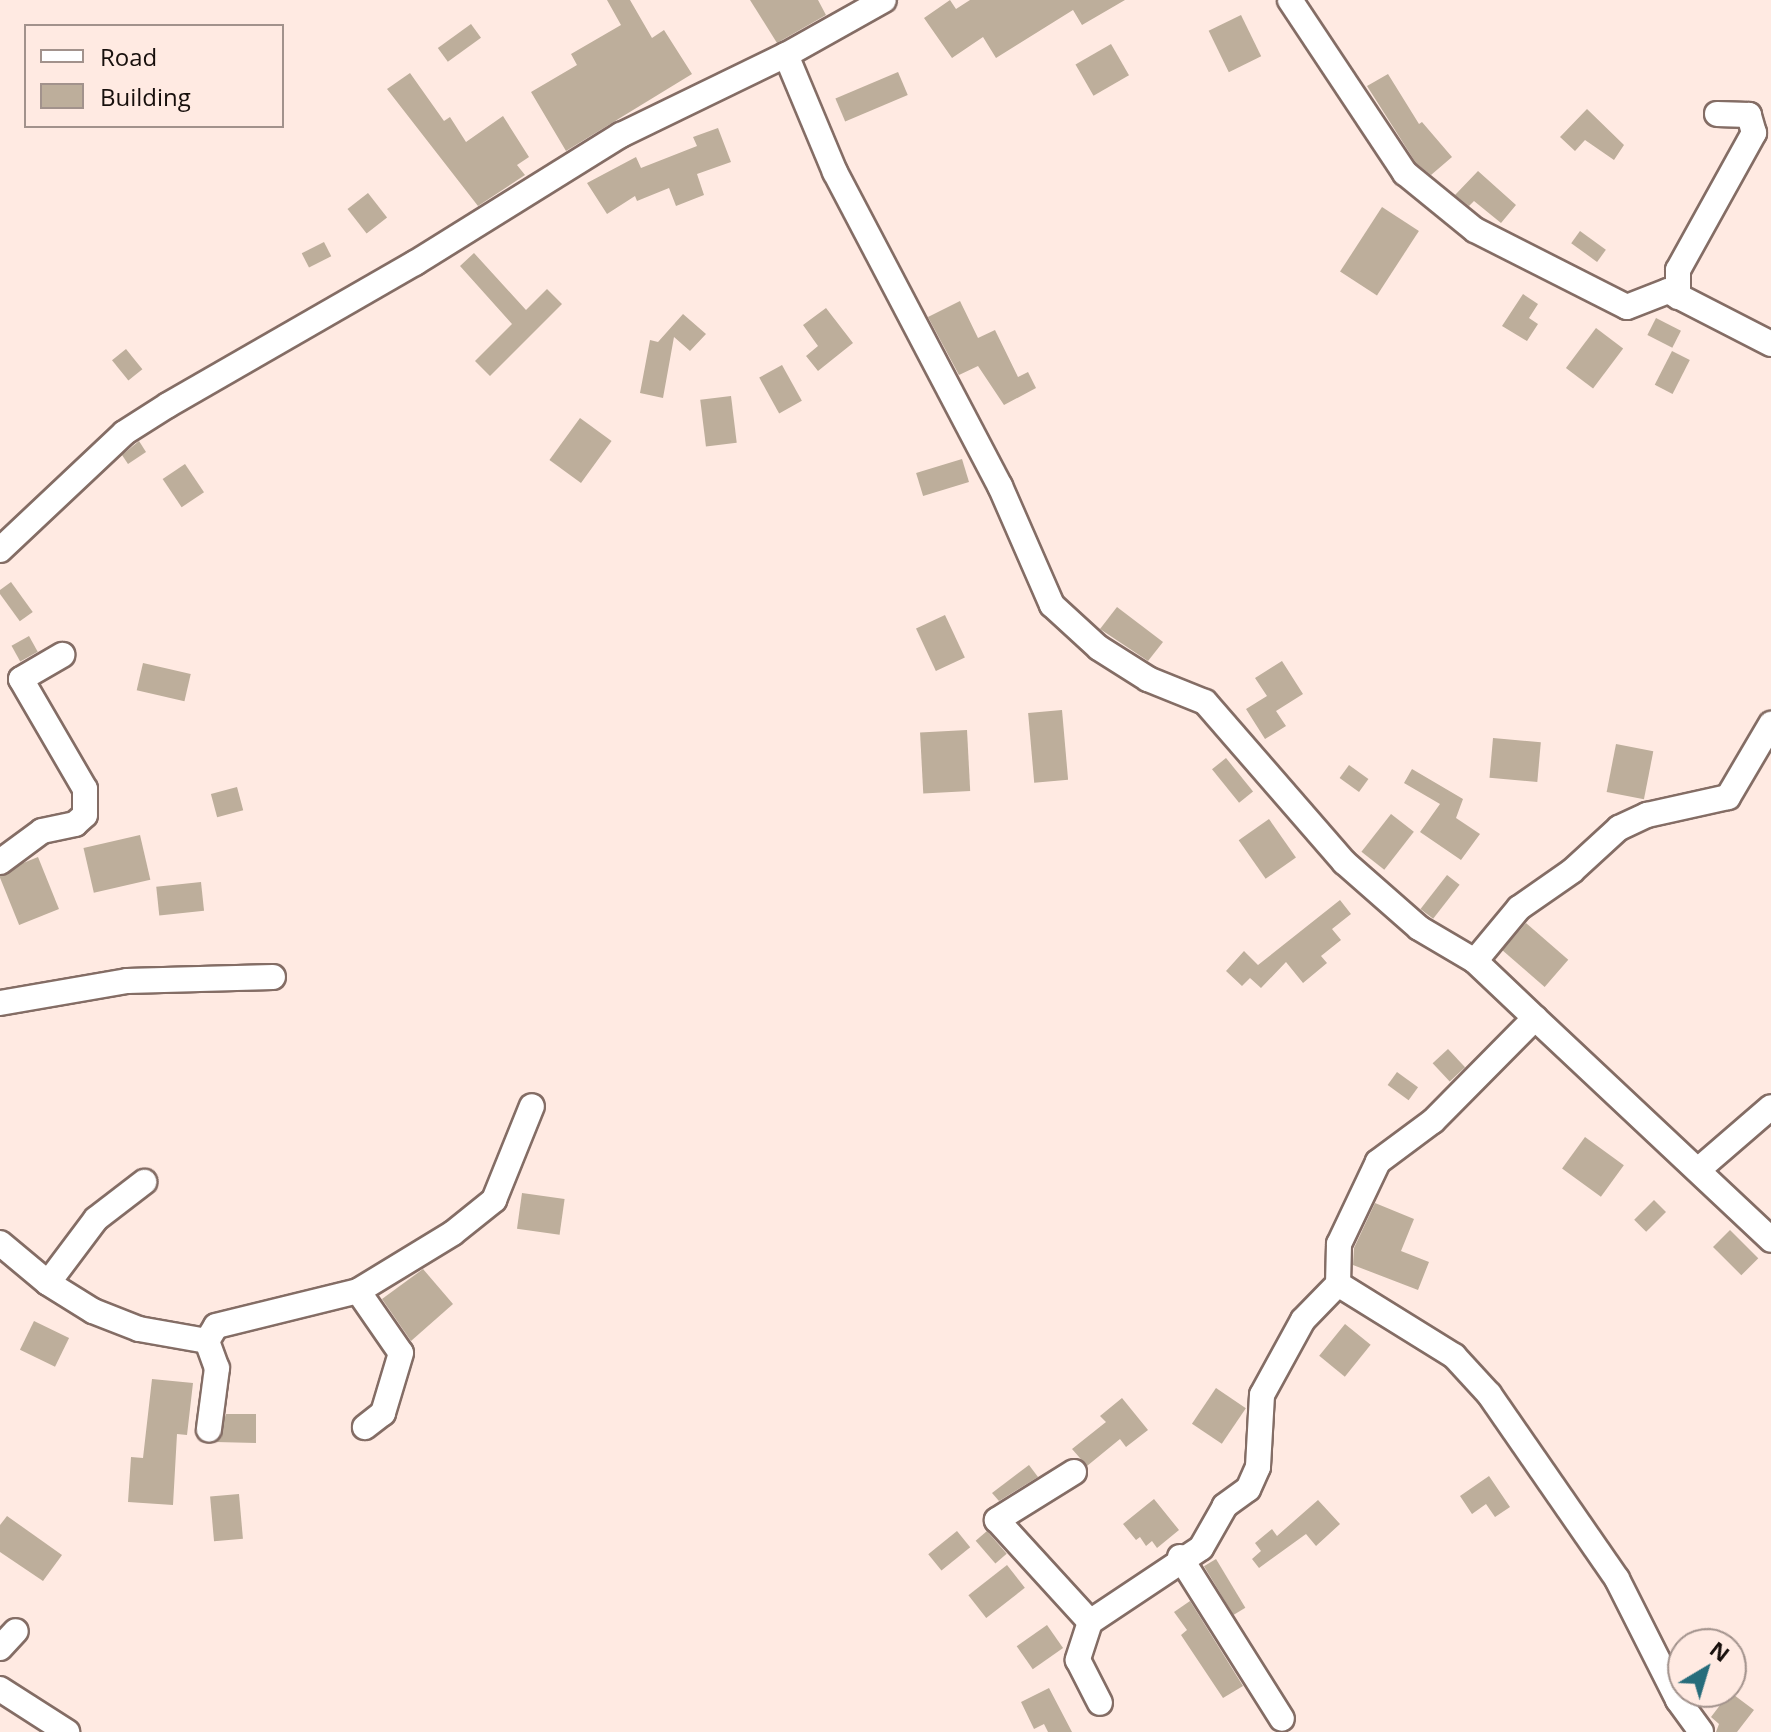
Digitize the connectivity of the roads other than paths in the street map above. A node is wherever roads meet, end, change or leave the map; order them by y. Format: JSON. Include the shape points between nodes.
{"nodes":[{"id":1,"x":1290,"y":0,"type":"edge"},
{"id":2,"x":876,"y":2,"type":"edge"},
{"id":3,"x":786,"y":55,"type":"junction"},
{"id":4,"x":1717,"y":114,"type":"dead end"},
{"id":5,"x":1678,"y":297,"type":"junction"},
{"id":6,"x":1771,"y":344,"type":"edge"},
{"id":7,"x":0,"y":550,"type":"edge"},
{"id":8,"x":62,"y":655,"type":"dead end"},
{"id":9,"x":1771,"y":724,"type":"edge"},
{"id":10,"x":0,"y":862,"type":"edge"},
{"id":11,"x":1475,"y":961,"type":"junction"},
{"id":12,"x":273,"y":977,"type":"dead end"},
{"id":13,"x":0,"y":1003,"type":"edge"},
{"id":14,"x":1535,"y":1018,"type":"junction"},
{"id":15,"x":532,"y":1106,"type":"dead end"},
{"id":16,"x":1771,"y":1107,"type":"edge"},
{"id":17,"x":1698,"y":1170,"type":"junction"},
{"id":18,"x":144,"y":1182,"type":"dead end"},
{"id":19,"x":1771,"y":1240,"type":"edge"},
{"id":20,"x":0,"y":1243,"type":"edge"},
{"id":21,"x":48,"y":1283,"type":"junction"},
{"id":22,"x":1338,"y":1284,"type":"junction"},
{"id":23,"x":358,"y":1291,"type":"junction"},
{"id":24,"x":207,"y":1341,"type":"junction"},
{"id":25,"x":365,"y":1427,"type":"dead end"},
{"id":26,"x":209,"y":1429,"type":"dead end"},
{"id":27,"x":1074,"y":1472,"type":"dead end"},
{"id":28,"x":1180,"y":1557,"type":"junction"},
{"id":29,"x":1090,"y":1622,"type":"junction"},
{"id":30,"x":0,"y":1689,"type":"edge"},
{"id":31,"x":1100,"y":1703,"type":"dead end"},
{"id":32,"x":1282,"y":1719,"type":"dead end"},
{"id":33,"x":67,"y":1732,"type":"edge"},
{"id":34,"x":1701,"y":1732,"type":"edge"}],
"edges":[{"from":1,"to":5,"type":"street","via":[[1387,149],[1414,182],[1448,210],[1502,247],[1627,307],[1661,291]]},
{"from":2,"to":3,"type":"street"},
{"from":3,"to":7,"type":"street","via":[[621,135],[415,263],[168,405],[124,433]]},
{"from":3,"to":11,"type":"street","via":[[835,172],[993,472],[1052,605],[1148,679],[1205,702],[1344,862],[1419,928]]},
{"from":4,"to":5,"type":"street","via":[[1749,115],[1754,133],[1678,270]]},
{"from":5,"to":6,"type":"street"},
{"from":8,"to":10,"type":"street","via":[[21,679],[85,789],[85,815],[75,824],[42,831]]},
{"from":9,"to":11,"type":"street","via":[[1728,797],[1647,815],[1619,828],[1572,871],[1519,908]]},
{"from":11,"to":14,"type":"street"},
{"from":12,"to":13,"type":"street","via":[[127,981]]},
{"from":14,"to":17,"type":"street"},
{"from":14,"to":22,"type":"street","via":[[1433,1121],[1378,1162],[1339,1244]]},
{"from":15,"to":23,"type":"street","via":[[494,1200],[453,1233]]},
{"from":16,"to":17,"type":"street"},
{"from":17,"to":19,"type":"street"},
{"from":18,"to":21,"type":"street","via":[[96,1219]]},
{"from":20,"to":21,"type":"street"},
{"from":21,"to":24,"type":"street","via":[[114,1320]]},
{"from":22,"to":28,"type":"street","via":[[1303,1320],[1262,1395],[1260,1455],[1248,1489],[1225,1506],[1201,1548]]},
{"from":22,"to":34,"type":"street","via":[[1454,1356],[1489,1394],[1617,1579],[1678,1700]]},
{"from":23,"to":24,"type":"street","via":[[216,1326]]},
{"from":23,"to":25,"type":"street","via":[[401,1353],[383,1413]]},
{"from":24,"to":26,"type":"street","via":[[217,1368]]},
{"from":27,"to":29,"type":"street","via":[[997,1520]]},
{"from":28,"to":29,"type":"street"},
{"from":28,"to":32,"type":"street"},
{"from":29,"to":31,"type":"street","via":[[1078,1660]]},
{"from":30,"to":33,"type":"street"}]}
